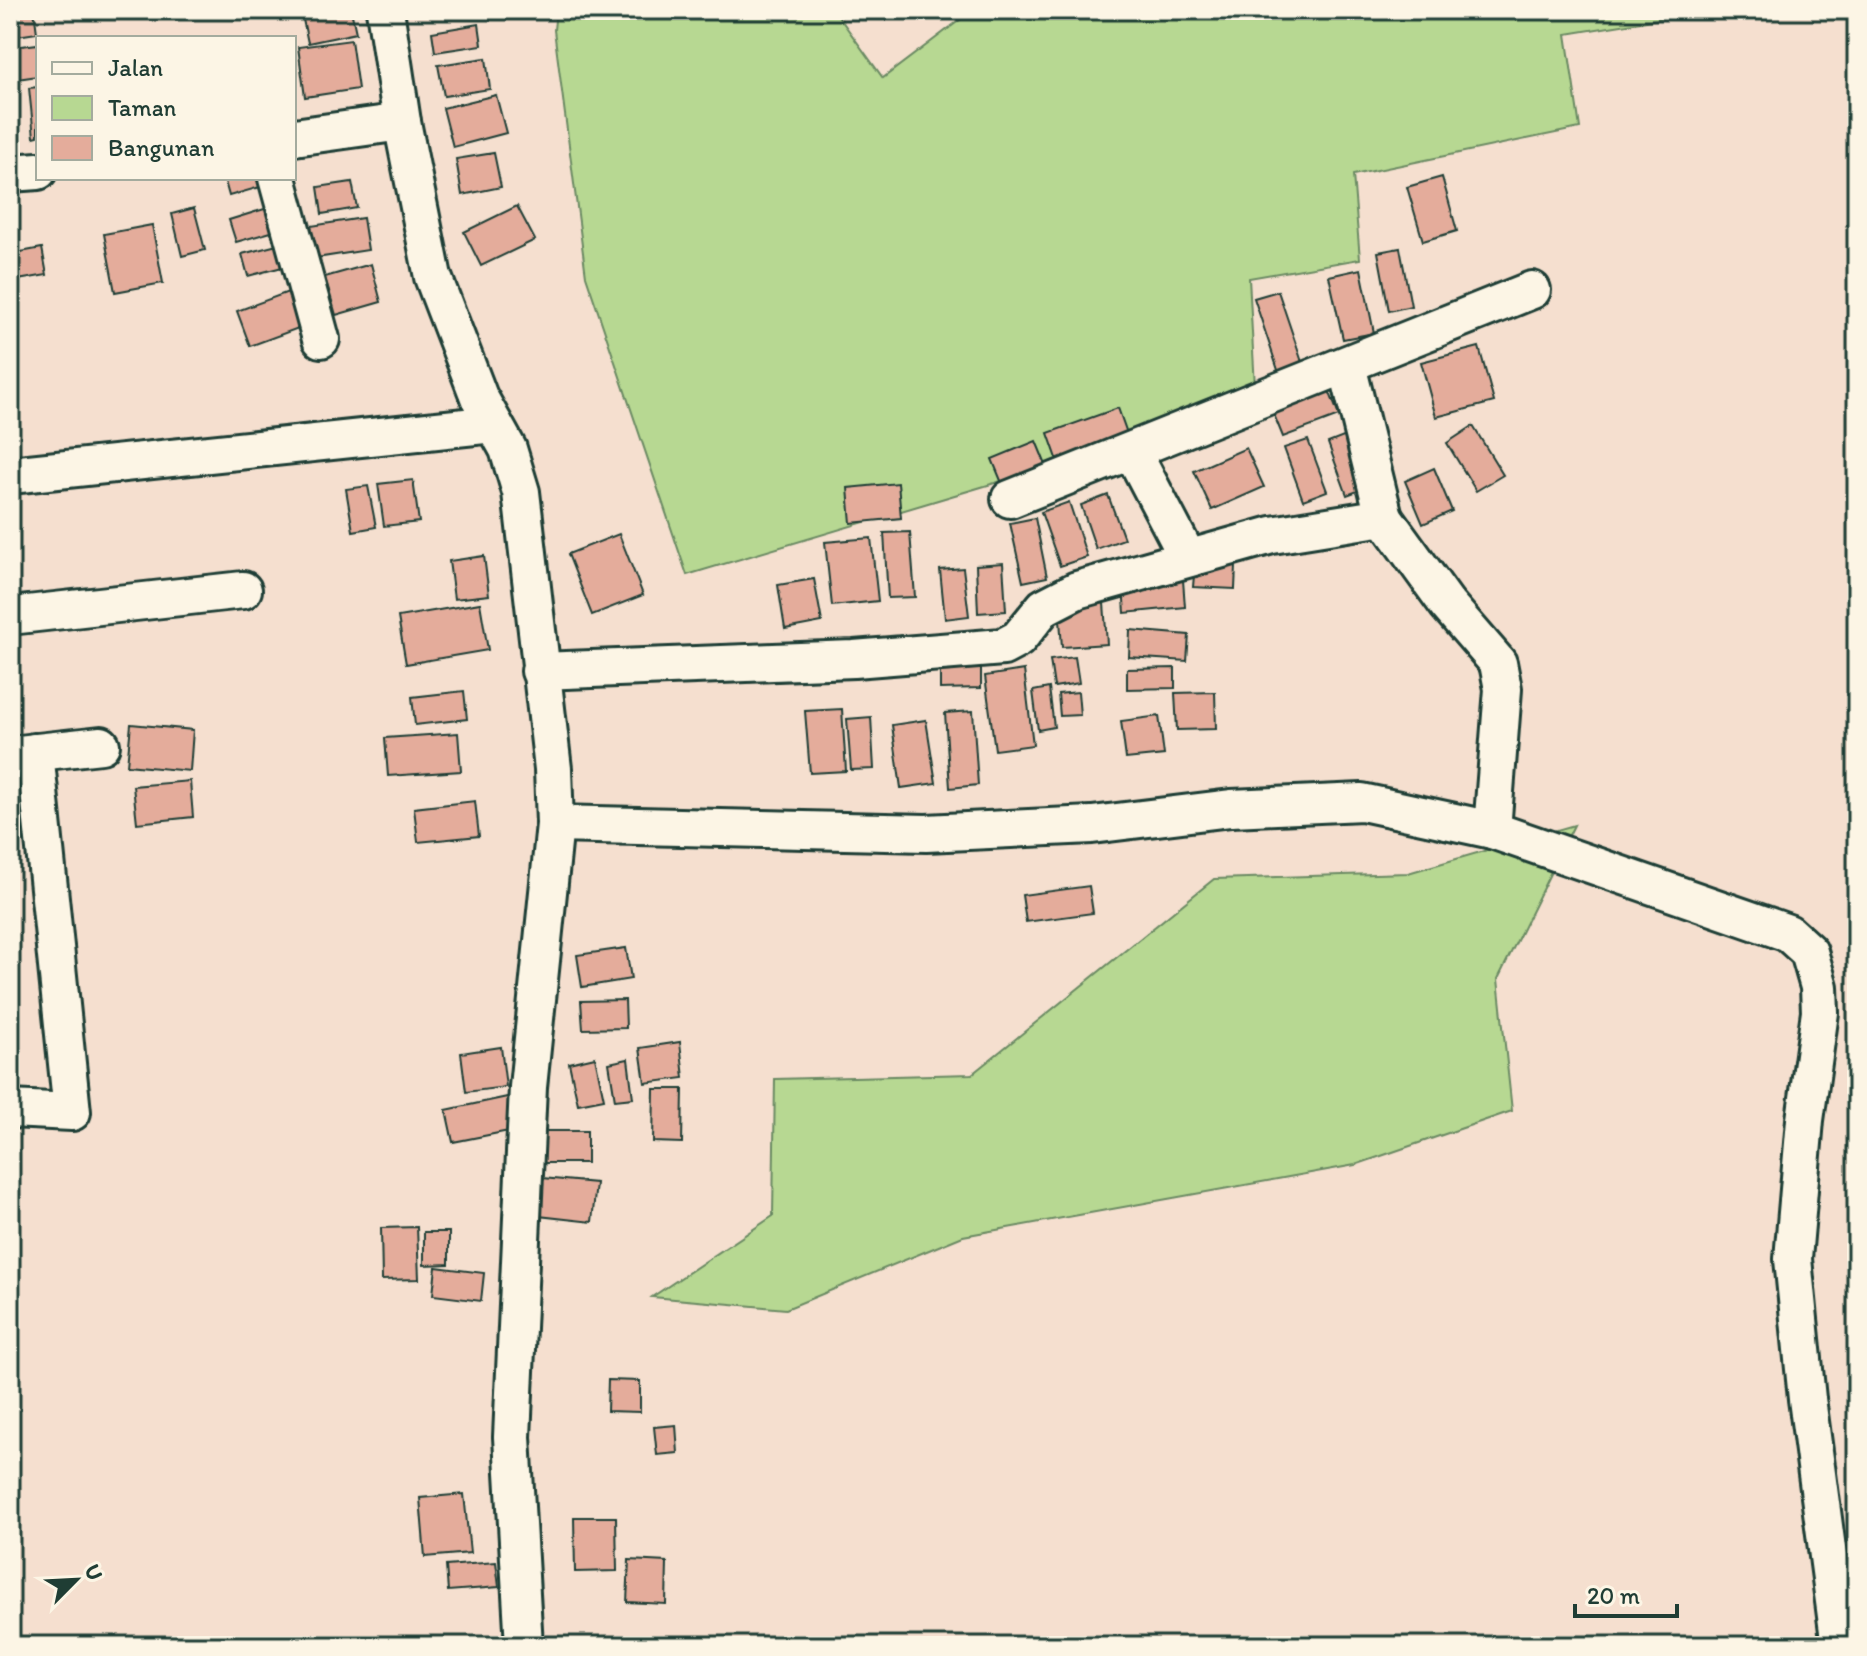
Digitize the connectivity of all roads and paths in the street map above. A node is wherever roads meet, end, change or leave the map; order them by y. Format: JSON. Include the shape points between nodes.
{"nodes":[{"id":1,"x":385,"y":10,"type":"edge"},
{"id":2,"x":402,"y":122,"type":"junction"},
{"id":3,"x":296,"y":137,"type":"edge"},
{"id":4,"x":36,"y":171,"type":"edge"},
{"id":5,"x":10,"y":173,"type":"edge"},
{"id":6,"x":278,"y":180,"type":"edge"},
{"id":7,"x":1532,"y":290,"type":"dead end"},
{"id":8,"x":321,"y":339,"type":"dead end"},
{"id":9,"x":1347,"y":365,"type":"junction"},
{"id":10,"x":494,"y":424,"type":"junction"},
{"id":11,"x":1132,"y":451,"type":"junction"},
{"id":12,"x":10,"y":475,"type":"edge"},
{"id":13,"x":1010,"y":499,"type":"dead end"},
{"id":14,"x":1384,"y":517,"type":"junction"},
{"id":15,"x":1188,"y":558,"type":"junction"},
{"id":16,"x":243,"y":590,"type":"dead end"},
{"id":17,"x":10,"y":616,"type":"edge"},
{"id":18,"x":540,"y":671,"type":"junction"},
{"id":19,"x":101,"y":745,"type":"dead end"},
{"id":20,"x":23,"y":754,"type":"edge"},
{"id":21,"x":555,"y":824,"type":"junction"},
{"id":22,"x":1492,"y":830,"type":"junction"},
{"id":23,"x":10,"y":1109,"type":"edge"},
{"id":24,"x":524,"y":1646,"type":"edge"},
{"id":25,"x":1840,"y":1646,"type":"edge"}],
"edges":[{"from":1,"to":2,"type":"street"},
{"from":2,"to":3,"type":"street"},
{"from":2,"to":10,"type":"street","via":[[433,277]]},
{"from":4,"to":5,"type":"street"},
{"from":6,"to":8,"type":"street"},
{"from":7,"to":9,"type":"street"},
{"from":9,"to":11,"type":"street"},
{"from":9,"to":14,"type":"street"},
{"from":10,"to":12,"type":"street"},
{"from":10,"to":18,"type":"street","via":[[521,492]]},
{"from":11,"to":13,"type":"street"},
{"from":11,"to":15,"type":"street"},
{"from":14,"to":15,"type":"street","via":[[1272,535]]},
{"from":14,"to":22,"type":"street","via":[[1498,663],[1503,689]]},
{"from":15,"to":18,"type":"street","via":[[1059,598],[1003,647],[854,659]]},
{"from":16,"to":17,"type":"street"},
{"from":18,"to":21,"type":"street"},
{"from":19,"to":20,"type":"street"},
{"from":20,"to":23,"type":"street","via":[[72,1112]]},
{"from":21,"to":22,"type":"street","via":[[926,833],[1362,802]]},
{"from":21,"to":24,"type":"street","via":[[528,1087],[512,1437]]},
{"from":22,"to":25,"type":"street","via":[[1788,933],[1809,952],[1820,1012],[1793,1259]]}]}
